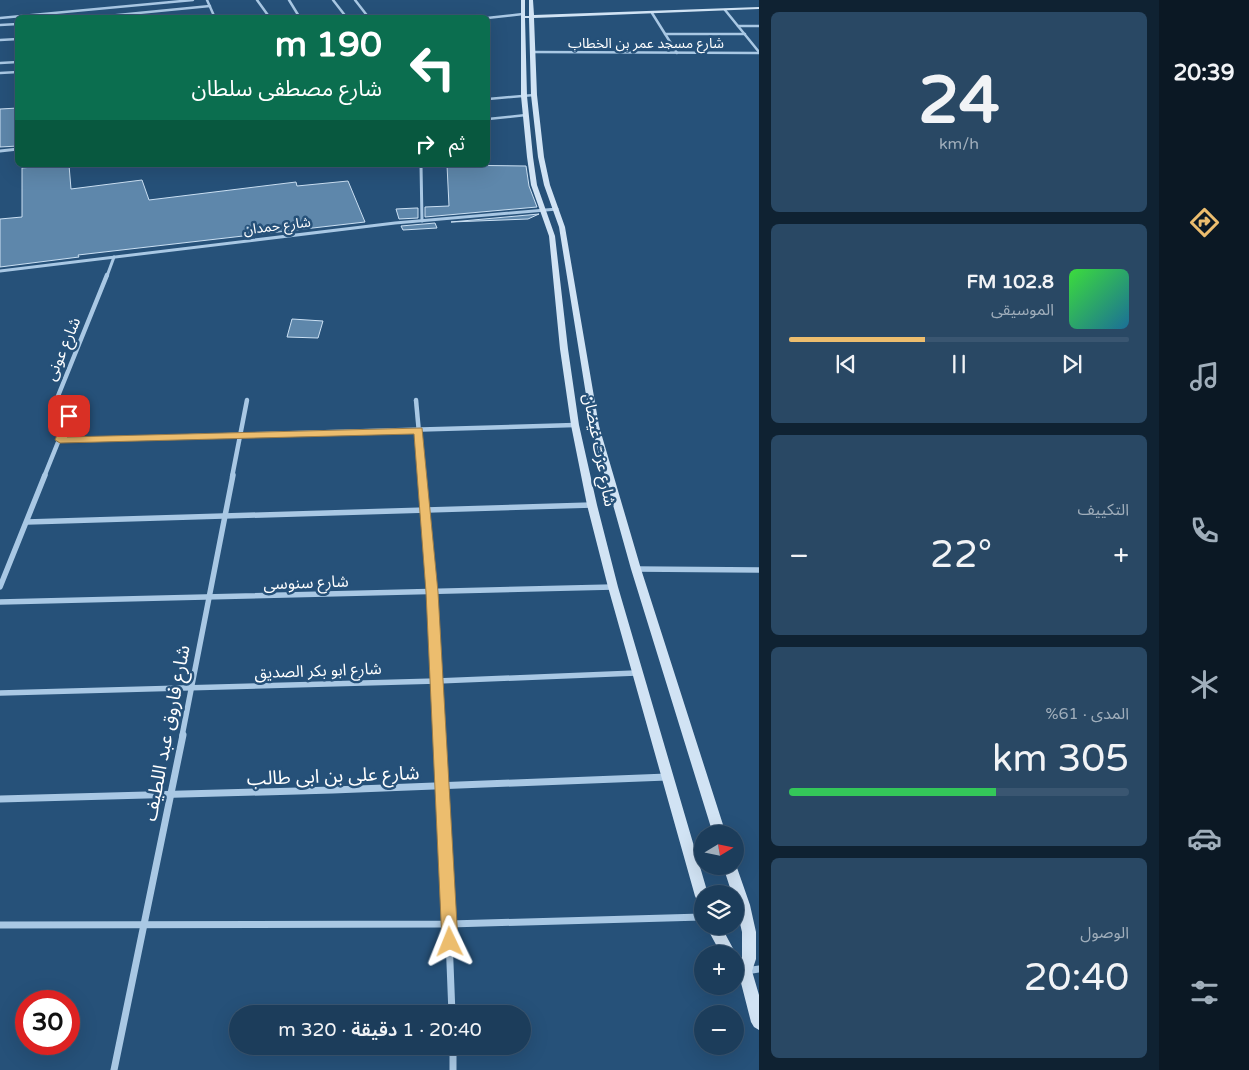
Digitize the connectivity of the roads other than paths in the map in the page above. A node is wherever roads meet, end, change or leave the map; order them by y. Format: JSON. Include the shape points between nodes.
{"nodes":[{"id":1,"x":193,"y":0,"type":"edge"},
{"id":2,"x":207,"y":0,"type":"edge"},
{"id":3,"x":257,"y":0,"type":"edge"},
{"id":4,"x":289,"y":0,"type":"edge"},
{"id":5,"x":333,"y":0,"type":"edge"},
{"id":6,"x":355,"y":0,"type":"edge"},
{"id":7,"x":523,"y":0,"type":"edge"},
{"id":8,"x":531,"y":0,"type":"edge"},
{"id":9,"x":759,"y":3,"type":"edge"},
{"id":10,"x":210,"y":6,"type":"junction"},
{"id":11,"x":759,"y":8,"type":"edge"},
{"id":12,"x":725,"y":10,"type":"junction"},
{"id":13,"x":652,"y":13,"type":"junction"},
{"id":14,"x":526,"y":14,"type":"junction"},
{"id":15,"x":32,"y":15,"type":"edge"},
{"id":16,"x":118,"y":15,"type":"edge"},
{"id":17,"x":214,"y":15,"type":"edge"},
{"id":18,"x":268,"y":15,"type":"edge"},
{"id":19,"x":298,"y":15,"type":"edge"},
{"id":20,"x":345,"y":15,"type":"edge"},
{"id":21,"x":367,"y":15,"type":"edge"},
{"id":22,"x":15,"y":17,"type":"edge"},
{"id":23,"x":0,"y":18,"type":"edge"},
{"id":24,"x":490,"y":18,"type":"edge"},
{"id":25,"x":15,"y":24,"type":"edge"},
{"id":26,"x":0,"y":25,"type":"edge"},
{"id":27,"x":738,"y":26,"type":"junction"},
{"id":28,"x":759,"y":26,"type":"edge"},
{"id":29,"x":666,"y":34,"type":"junction"},
{"id":30,"x":745,"y":34,"type":"junction"},
{"id":31,"x":15,"y":39,"type":"edge"},
{"id":32,"x":0,"y":40,"type":"edge"},
{"id":33,"x":532,"y":52,"type":"junction"},
{"id":34,"x":677,"y":53,"type":"junction"},
{"id":35,"x":759,"y":53,"type":"edge"},
{"id":36,"x":15,"y":62,"type":"edge"},
{"id":37,"x":0,"y":64,"type":"edge"},
{"id":38,"x":15,"y":72,"type":"edge"},
{"id":39,"x":0,"y":74,"type":"edge"},
{"id":40,"x":529,"y":95,"type":"junction"},
{"id":41,"x":490,"y":99,"type":"edge"},
{"id":42,"x":526,"y":115,"type":"junction"},
{"id":43,"x":490,"y":119,"type":"edge"},
{"id":44,"x":15,"y":149,"type":"edge"},
{"id":45,"x":0,"y":151,"type":"edge"},
{"id":46,"x":421,"y":167,"type":"edge"},
{"id":47,"x":557,"y":209,"type":"junction"},
{"id":48,"x":542,"y":210,"type":"junction"},
{"id":49,"x":422,"y":221,"type":"junction"},
{"id":50,"x":114,"y":257,"type":"junction"},
{"id":51,"x":0,"y":271,"type":"edge"},
{"id":52,"x":248,"y":400,"type":"dead end"},
{"id":53,"x":416,"y":400,"type":"dead end"},
{"id":54,"x":575,"y":425,"type":"junction"},
{"id":55,"x":419,"y":431,"type":"junction"},
{"id":56,"x":240,"y":436,"type":"junction"},
{"id":57,"x":60,"y":440,"type":"junction"},
{"id":58,"x":592,"y":505,"type":"junction"},
{"id":59,"x":426,"y":510,"type":"junction"},
{"id":60,"x":224,"y":516,"type":"junction"},
{"id":61,"x":27,"y":522,"type":"junction"},
{"id":62,"x":636,"y":569,"type":"junction"},
{"id":63,"x":759,"y":570,"type":"edge"},
{"id":64,"x":0,"y":587,"type":"edge"},
{"id":65,"x":613,"y":587,"type":"junction"},
{"id":66,"x":432,"y":592,"type":"junction"},
{"id":67,"x":208,"y":598,"type":"junction"},
{"id":68,"x":0,"y":602,"type":"edge"},
{"id":69,"x":636,"y":673,"type":"junction"},
{"id":70,"x":437,"y":681,"type":"junction"},
{"id":71,"x":191,"y":688,"type":"junction"},
{"id":72,"x":0,"y":694,"type":"edge"},
{"id":73,"x":667,"y":777,"type":"junction"},
{"id":74,"x":443,"y":787,"type":"junction"},
{"id":75,"x":171,"y":796,"type":"junction"},
{"id":76,"x":0,"y":799,"type":"edge"},
{"id":77,"x":717,"y":825,"type":"edge"},
{"id":78,"x":733,"y":875,"type":"edge"},
{"id":79,"x":699,"y":885,"type":"edge"},
{"id":80,"x":694,"y":917,"type":"edge"},
{"id":81,"x":450,"y":924,"type":"junction"},
{"id":82,"x":0,"y":925,"type":"edge"},
{"id":83,"x":145,"y":925,"type":"junction"},
{"id":84,"x":746,"y":967,"type":"edge"},
{"id":85,"x":452,"y":1005,"type":"edge"},
{"id":86,"x":759,"y":1022,"type":"edge"},
{"id":87,"x":453,"y":1055,"type":"edge"},
{"id":88,"x":114,"y":1070,"type":"edge"},
{"id":89,"x":453,"y":1070,"type":"edge"}],
"edges":[{"from":1,"to":15,"type":"street"},
{"from":2,"to":10,"type":"street"},
{"from":3,"to":18,"type":"street"},
{"from":4,"to":19,"type":"street"},
{"from":5,"to":20,"type":"street"},
{"from":6,"to":21,"type":"street"},
{"from":7,"to":14,"type":"street","name":"شارع عزت غيضان"},
{"from":8,"to":14,"type":"street","name":"شارع عزت غيضان"},
{"from":9,"to":14,"type":"street"},
{"from":10,"to":16,"type":"street"},
{"from":10,"to":17,"type":"street"},
{"from":11,"to":12,"type":"street"},
{"from":12,"to":13,"type":"street"},
{"from":12,"to":27,"type":"street"},
{"from":13,"to":14,"type":"street"},
{"from":13,"to":29,"type":"street"},
{"from":14,"to":24,"type":"street"},
{"from":14,"to":33,"type":"street","name":"شارع عزت غيضان"},
{"from":14,"to":40,"type":"street","name":"شارع عزت غيضان"},
{"from":22,"to":23,"type":"street"},
{"from":25,"to":26,"type":"street"},
{"from":27,"to":28,"type":"street"},
{"from":27,"to":30,"type":"street"},
{"from":29,"to":30,"type":"street"},
{"from":29,"to":34,"type":"street"},
{"from":30,"to":35,"type":"street"},
{"from":31,"to":32,"type":"street"},
{"from":33,"to":34,"type":"street","name":"شارع مسجد عمر بن الخطاب"},
{"from":33,"to":40,"type":"street","name":"شارع عزت غيضان"},
{"from":34,"to":35,"type":"street","name":"شارع مسجد عمر بن الخطاب"},
{"from":36,"to":37,"type":"street"},
{"from":38,"to":39,"type":"street"},
{"from":40,"to":41,"type":"street"},
{"from":40,"to":42,"type":"street","name":"شارع عزت غيضان"},
{"from":40,"to":47,"type":"street","name":"شارع عزت غيضان","via":[[547,185]]},
{"from":42,"to":43,"type":"street"},
{"from":42,"to":48,"type":"street","name":"شارع عزت غيضان","via":[[534,185]]},
{"from":44,"to":45,"type":"street"},
{"from":46,"to":49,"type":"street"},
{"from":47,"to":48,"type":"street","name":"شارع حمدان"},
{"from":47,"to":62,"type":"street","name":"شارع عزت غيضان","via":[[595,426]]},
{"from":48,"to":49,"type":"street","name":"شارع حمدان"},
{"from":48,"to":54,"type":"street","name":"شارع عزت غيضان","via":[[552,236]]},
{"from":49,"to":50,"type":"street","name":"شارع حمدان"},
{"from":50,"to":51,"type":"street","name":"شارع حمدان"},
{"from":50,"to":57,"type":"street","name":"شارع عونى","via":[[58,396],[69,416]]},
{"from":52,"to":56,"type":"street","name":"شارع فاروق عبد اللطيف"},
{"from":53,"to":55,"type":"street"},
{"from":54,"to":55,"type":"street"},
{"from":54,"to":58,"type":"street","name":"شارع عزت غيضان"},
{"from":55,"to":56,"type":"street"},
{"from":55,"to":59,"type":"street"},
{"from":56,"to":57,"type":"street"},
{"from":56,"to":60,"type":"street","name":"شارع فاروق عبد اللطيف"},
{"from":57,"to":61,"type":"street","name":"شارع عونى"},
{"from":58,"to":59,"type":"street"},
{"from":58,"to":65,"type":"street","name":"شارع عزت غيضان"},
{"from":59,"to":60,"type":"street"},
{"from":59,"to":66,"type":"street"},
{"from":60,"to":61,"type":"street"},
{"from":60,"to":67,"type":"street","name":"شارع فاروق عبد اللطيف"},
{"from":61,"to":64,"type":"street","name":"شارع عونى"},
{"from":62,"to":63,"type":"street"},
{"from":62,"to":77,"type":"street","name":"شارع عزت غيضان"},
{"from":65,"to":66,"type":"street","name":"شارع سنوسى"},
{"from":65,"to":69,"type":"street","name":"شارع عزت غيضان"},
{"from":66,"to":67,"type":"street","name":"شارع سنوسى"},
{"from":66,"to":70,"type":"street"},
{"from":67,"to":68,"type":"street","name":"شارع سنوسى"},
{"from":67,"to":71,"type":"street","name":"شارع فاروق عبد اللطيف"},
{"from":69,"to":70,"type":"street","name":"شارع ابو بكر الصديق"},
{"from":69,"to":73,"type":"street","name":"شارع عزت غيضان"},
{"from":70,"to":71,"type":"street","name":"شارع ابو بكر الصديق"},
{"from":70,"to":74,"type":"street"},
{"from":71,"to":72,"type":"street","name":"شارع ابو بكر الصديق"},
{"from":71,"to":75,"type":"street","name":"شارع فاروق عبد اللطيف"},
{"from":73,"to":74,"type":"street","name":"شارع على بن ابى طالب"},
{"from":73,"to":79,"type":"street","name":"شارع عزت غيضان"},
{"from":74,"to":75,"type":"street","name":"شارع على بن ابى طالب"},
{"from":74,"to":81,"type":"street"},
{"from":75,"to":76,"type":"street","name":"شارع على بن ابى طالب"},
{"from":75,"to":83,"type":"street","name":"شارع فاروق عبد اللطيف"},
{"from":78,"to":84,"type":"street","via":[[751,935],[751,957]]},
{"from":80,"to":81,"type":"street"},
{"from":81,"to":83,"type":"street"},
{"from":81,"to":85,"type":"street"},
{"from":82,"to":83,"type":"street"},
{"from":83,"to":88,"type":"street","name":"شارع فاروق عبد اللطيف"},
{"from":84,"to":86,"type":"street"},
{"from":87,"to":89,"type":"street"}]}
